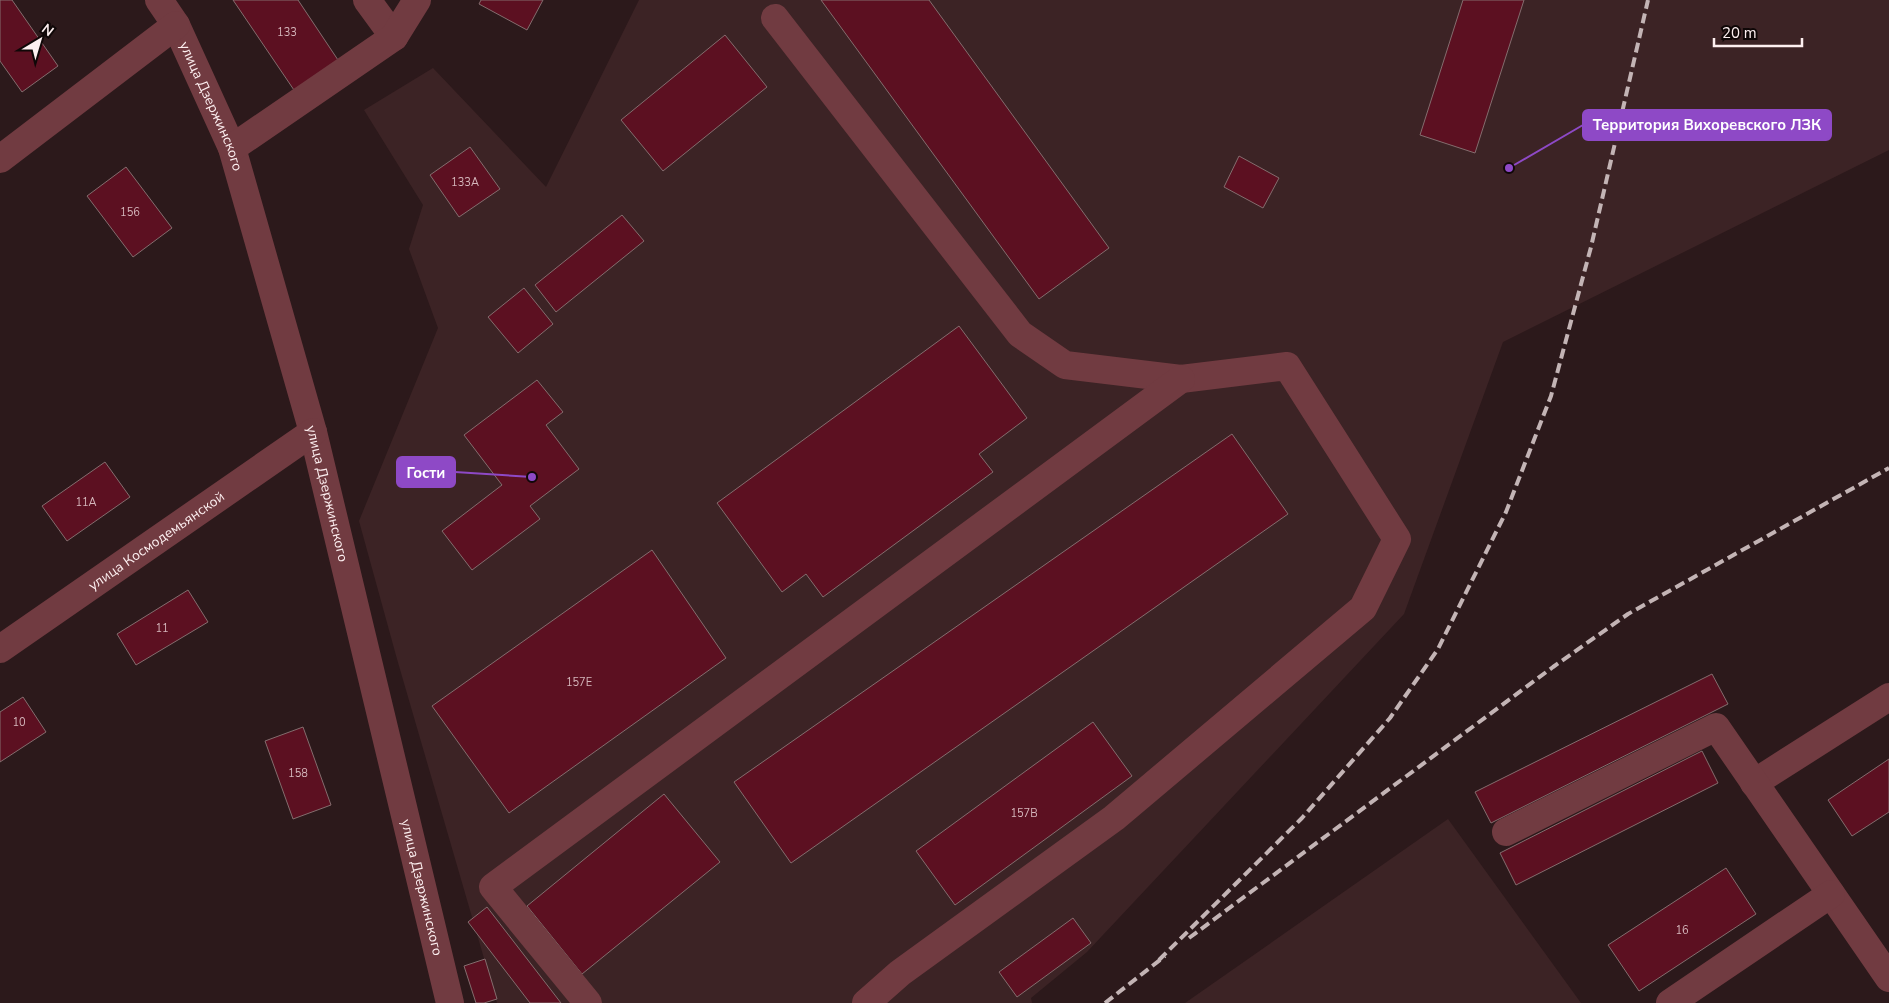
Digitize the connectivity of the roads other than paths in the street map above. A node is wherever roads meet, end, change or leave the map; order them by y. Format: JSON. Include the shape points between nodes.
{"nodes":[{"id":1,"x":159,"y":0,"type":"edge"},
{"id":2,"x":367,"y":0,"type":"edge"},
{"id":3,"x":417,"y":0,"type":"edge"},
{"id":4,"x":774,"y":18,"type":"dead end"},
{"id":5,"x":176,"y":25,"type":"junction"},
{"id":6,"x":394,"y":37,"type":"junction"},
{"id":7,"x":232,"y":148,"type":"junction"},
{"id":8,"x":0,"y":159,"type":"edge"},
{"id":9,"x":1181,"y":379,"type":"junction"},
{"id":10,"x":313,"y":432,"type":"junction"},
{"id":11,"x":0,"y":649,"type":"edge"},
{"id":12,"x":1889,"y":697,"type":"edge"},
{"id":13,"x":1754,"y":783,"type":"junction"},
{"id":14,"x":1506,"y":832,"type":"dead end"},
{"id":15,"x":1831,"y":894,"type":"junction"},
{"id":16,"x":1889,"y":978,"type":"edge"},
{"id":17,"x":450,"y":1003,"type":"edge"},
{"id":18,"x":588,"y":1003,"type":"edge"},
{"id":19,"x":866,"y":1003,"type":"edge"},
{"id":20,"x":1670,"y":1003,"type":"edge"}],
"edges":[{"from":1,"to":5,"type":"street","name":"улица Дзержинского"},
{"from":2,"to":6,"type":"street"},
{"from":3,"to":6,"type":"street"},
{"from":4,"to":9,"type":"street","via":[[1020,334],[1065,365]]},
{"from":5,"to":7,"type":"street","name":"улица Дзержинского"},
{"from":5,"to":8,"type":"street"},
{"from":6,"to":7,"type":"street"},
{"from":7,"to":10,"type":"street","name":"улица Дзержинского"},
{"from":9,"to":18,"type":"street","via":[[494,887]]},
{"from":9,"to":19,"type":"street","via":[[1287,366],[1397,539],[1363,608],[1114,818],[900,973]]},
{"from":10,"to":11,"type":"street","name":"улица Космодемьянской"},
{"from":10,"to":17,"type":"street","name":"улица Дзержинского"},
{"from":12,"to":13,"type":"street"},
{"from":13,"to":14,"type":"street","via":[[1716,727]]},
{"from":13,"to":15,"type":"street"},
{"from":15,"to":16,"type":"street"},
{"from":15,"to":20,"type":"street"}]}
